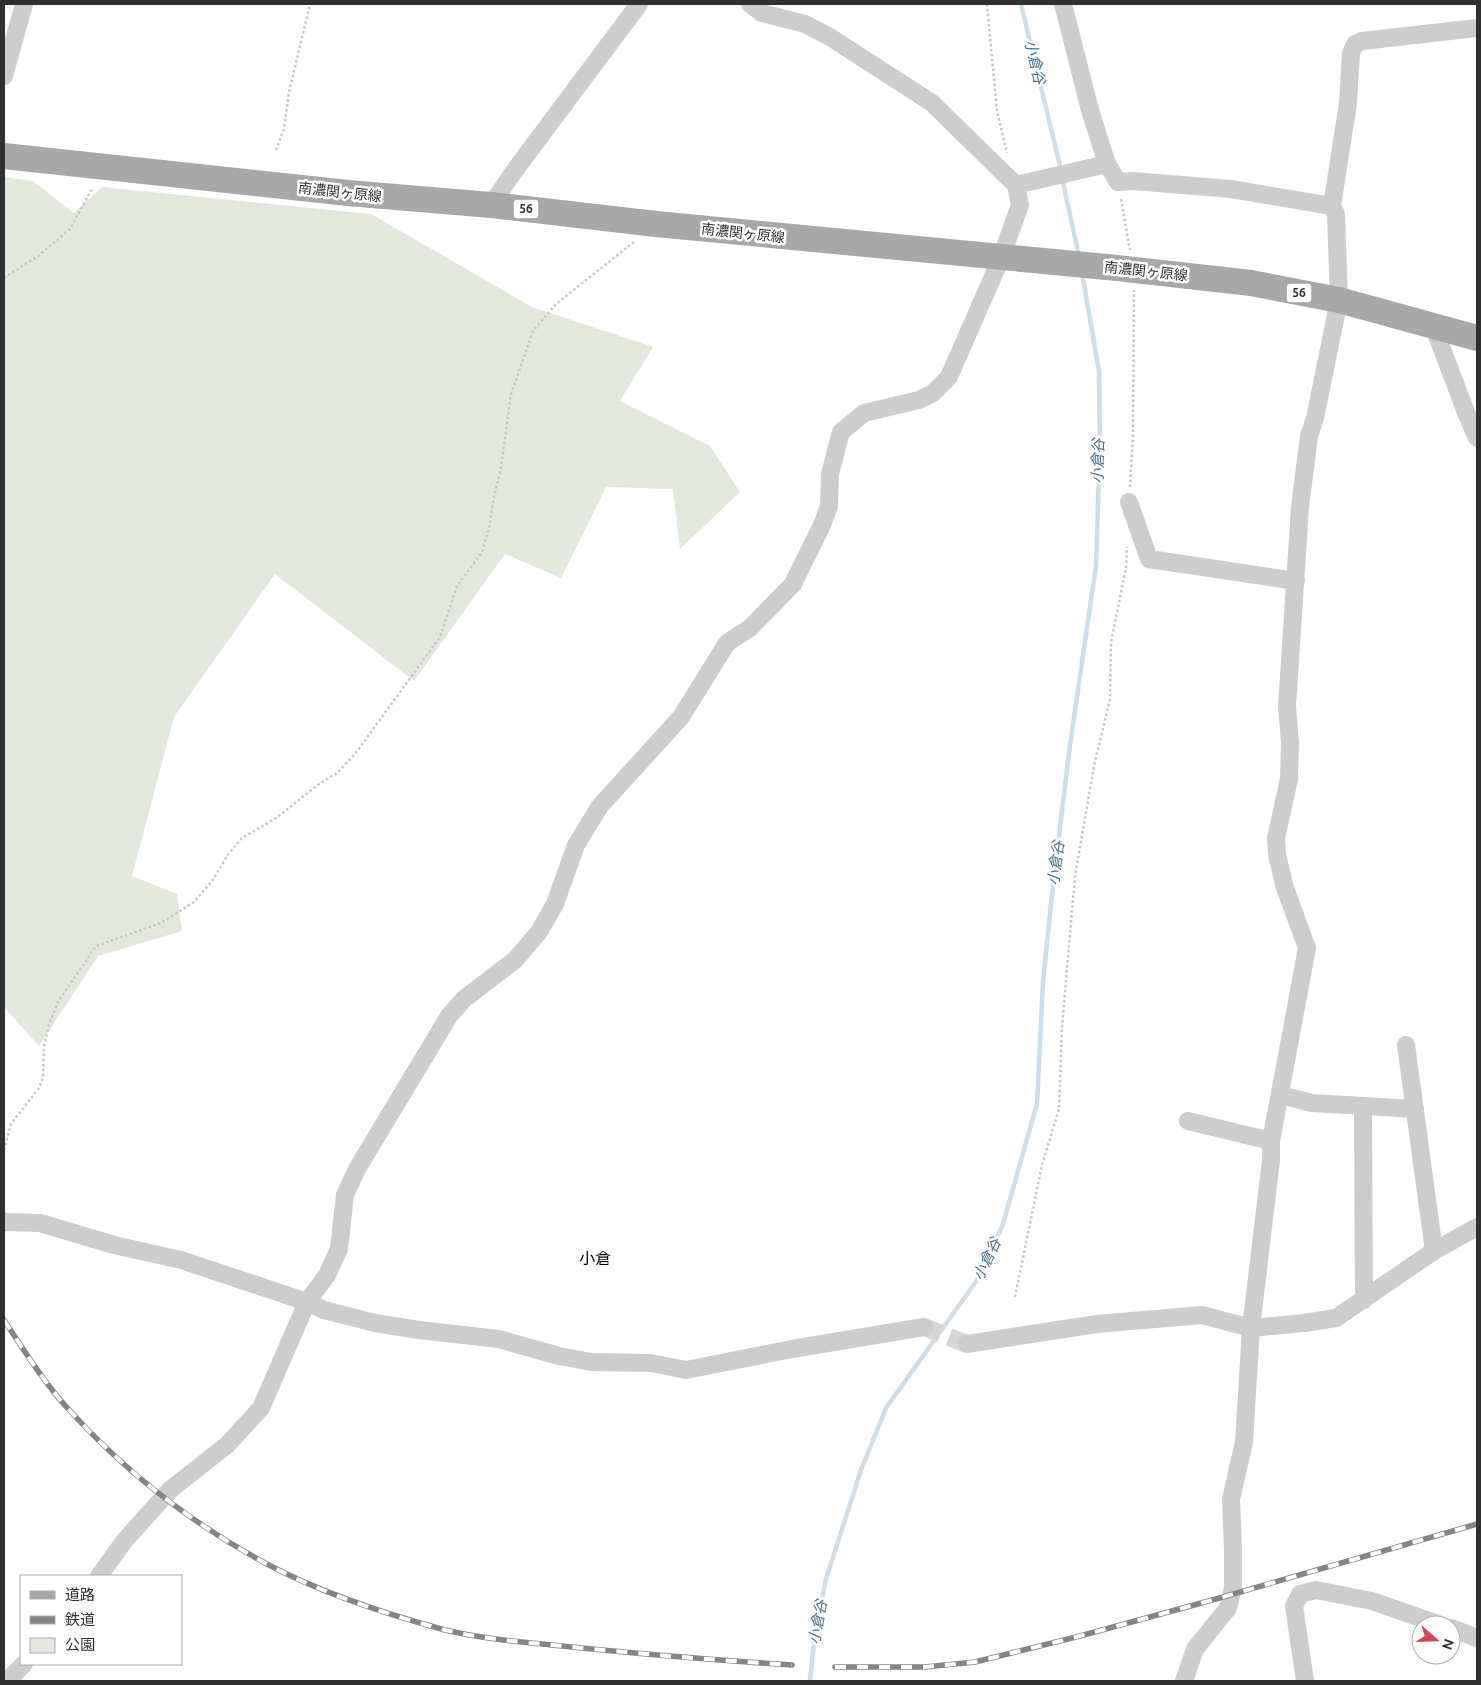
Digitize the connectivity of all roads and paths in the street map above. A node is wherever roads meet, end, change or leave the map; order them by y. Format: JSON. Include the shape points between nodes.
{"nodes":[{"id":1,"x":24,"y":4,"type":"edge"},
{"id":2,"x":310,"y":4,"type":"edge"},
{"id":3,"x":639,"y":4,"type":"edge"},
{"id":4,"x":750,"y":4,"type":"edge"},
{"id":5,"x":987,"y":4,"type":"edge"},
{"id":6,"x":1063,"y":4,"type":"edge"},
{"id":7,"x":1477,"y":28,"type":"edge"},
{"id":8,"x":4,"y":76,"type":"edge"},
{"id":9,"x":276,"y":150,"type":"dead end"},
{"id":10,"x":4,"y":156,"type":"edge"},
{"id":11,"x":1101,"y":165,"type":"junction"},
{"id":12,"x":104,"y":167,"type":"junction"},
{"id":13,"x":1017,"y":181,"type":"junction"},
{"id":14,"x":1118,"y":182,"type":"junction"},
{"id":15,"x":491,"y":205,"type":"junction"},
{"id":16,"x":1332,"y":206,"type":"junction"},
{"id":17,"x":656,"y":224,"type":"junction"},
{"id":18,"x":1002,"y":258,"type":"junction"},
{"id":19,"x":1125,"y":269,"type":"junction"},
{"id":20,"x":4,"y":278,"type":"edge"},
{"id":21,"x":1339,"y":300,"type":"junction"},
{"id":22,"x":1433,"y":325,"type":"junction"},
{"id":23,"x":1477,"y":338,"type":"edge"},
{"id":24,"x":1477,"y":438,"type":"edge"},
{"id":25,"x":1129,"y":502,"type":"joint"},
{"id":26,"x":1127,"y":540,"type":"dead end"},
{"id":27,"x":1296,"y":581,"type":"junction"},
{"id":28,"x":1406,"y":1045,"type":"dead end"},
{"id":29,"x":1281,"y":1095,"type":"junction"},
{"id":30,"x":1363,"y":1106,"type":"junction"},
{"id":31,"x":1415,"y":1109,"type":"junction"},
{"id":32,"x":1188,"y":1121,"type":"dead end"},
{"id":33,"x":1271,"y":1141,"type":"junction"},
{"id":34,"x":4,"y":1150,"type":"edge"},
{"id":35,"x":4,"y":1222,"type":"edge"},
{"id":36,"x":1477,"y":1227,"type":"edge"},
{"id":37,"x":1434,"y":1251,"type":"junction"},
{"id":38,"x":1015,"y":1297,"type":"dead end"},
{"id":39,"x":1364,"y":1300,"type":"junction"},
{"id":40,"x":307,"y":1302,"type":"junction"},
{"id":41,"x":924,"y":1326,"type":"tunnel mouth"},
{"id":42,"x":1251,"y":1328,"type":"junction"},
{"id":43,"x":967,"y":1344,"type":"tunnel mouth"},
{"id":44,"x":99,"y":1575,"type":"edge"},
{"id":45,"x":1413,"y":1615,"type":"edge"},
{"id":46,"x":1461,"y":1632,"type":"edge"},
{"id":47,"x":1477,"y":1638,"type":"edge"},
{"id":48,"x":23,"y":1665,"type":"edge"},
{"id":49,"x":7,"y":1681,"type":"edge"},
{"id":50,"x":1184,"y":1681,"type":"edge"},
{"id":51,"x":1305,"y":1681,"type":"edge"}],
"edges":[{"from":1,"to":8,"type":"street"},
{"from":2,"to":9,"type":"path","via":[[289,92],[284,129]]},
{"from":3,"to":15,"type":"street"},
{"from":4,"to":13,"type":"street","via":[[762,13],[805,24],[830,37],[932,103]]},
{"from":5,"to":13,"type":"path","via":[[997,111]]},
{"from":6,"to":11,"type":"street"},
{"from":7,"to":16,"type":"street","via":[[1355,44],[1351,53],[1348,103]]},
{"from":10,"to":12,"type":"main road","name":"南濃関ヶ原線","number":"56"},
{"from":11,"to":13,"type":"street"},
{"from":11,"to":14,"type":"street"},
{"from":12,"to":15,"type":"main road","name":"南濃関ヶ原線","number":"56"},
{"from":12,"to":20,"type":"path","via":[[70,229],[38,256]]},
{"from":13,"to":18,"type":"street","via":[[1020,205]]},
{"from":14,"to":16,"type":"street","via":[[1231,189]]},
{"from":14,"to":19,"type":"path"},
{"from":15,"to":17,"type":"main road","name":"南濃関ヶ原線","number":"56"},
{"from":16,"to":21,"type":"street","via":[[1336,214]]},
{"from":17,"to":18,"type":"main road","name":"南濃関ヶ原線","number":"56"},
{"from":17,"to":34,"type":"path","via":[[556,304],[533,331],[511,394],[500,474],[482,552],[457,586],[440,637],[355,754],[337,773],[276,818],[242,838],[194,902],[161,923],[96,946],[58,1002],[44,1046],[43,1078],[11,1124]]},
{"from":18,"to":19,"type":"main road","name":"南濃関ヶ原線","number":"56"},
{"from":18,"to":40,"type":"street","via":[[949,377],[933,393],[920,400],[864,413],[841,432],[830,474],[829,506],[793,584],[750,628],[728,643],[681,717],[600,806],[576,845],[555,904],[539,932],[515,960],[464,999],[449,1016],[357,1169],[345,1195],[339,1249],[327,1275]]},
{"from":19,"to":21,"type":"main road","name":"南濃関ヶ原線","number":"56","via":[[1251,283]]},
{"from":19,"to":25,"type":"path","via":[[1135,321]]},
{"from":21,"to":22,"type":"main road","name":"南濃関ヶ原線","number":"56"},
{"from":21,"to":27,"type":"street","via":[[1315,418],[1308,436]]},
{"from":22,"to":23,"type":"main road","name":"南濃関ヶ原線","number":"56"},
{"from":22,"to":24,"type":"street"},
{"from":25,"to":27,"type":"street","via":[[1149,559]]},
{"from":26,"to":38,"type":"path","via":[[1126,568],[1112,642],[1110,699],[1094,766],[1075,876],[1062,1027],[1059,1109],[1042,1165]]},
{"from":27,"to":29,"type":"street","via":[[1287,707],[1289,779],[1276,838],[1284,886],[1307,948]]},
{"from":28,"to":31,"type":"street"},
{"from":29,"to":30,"type":"street","via":[[1312,1103]]},
{"from":29,"to":33,"type":"street"},
{"from":30,"to":31,"type":"street"},
{"from":30,"to":39,"type":"street"},
{"from":31,"to":37,"type":"street"},
{"from":32,"to":33,"type":"street"},
{"from":33,"to":42,"type":"street"},
{"from":35,"to":40,"type":"street","via":[[40,1223],[181,1260]]},
{"from":36,"to":37,"type":"street"},
{"from":37,"to":39,"type":"street"},
{"from":39,"to":42,"type":"street","via":[[1336,1318]]},
{"from":40,"to":41,"type":"street","via":[[324,1310],[375,1323],[499,1339],[591,1362],[651,1363],[686,1370]]},
{"from":40,"to":44,"type":"street","via":[[261,1408],[227,1445],[171,1489]]},
{"from":42,"to":43,"type":"street","via":[[1202,1315],[1097,1324]]},
{"from":42,"to":50,"type":"street","via":[[1244,1442],[1231,1499],[1233,1588],[1228,1608],[1195,1648]]},
{"from":45,"to":51,"type":"street","via":[[1372,1600],[1316,1590],[1300,1594],[1294,1606]]},
{"from":46,"to":47,"type":"street"},
{"from":48,"to":49,"type":"street"}]}
